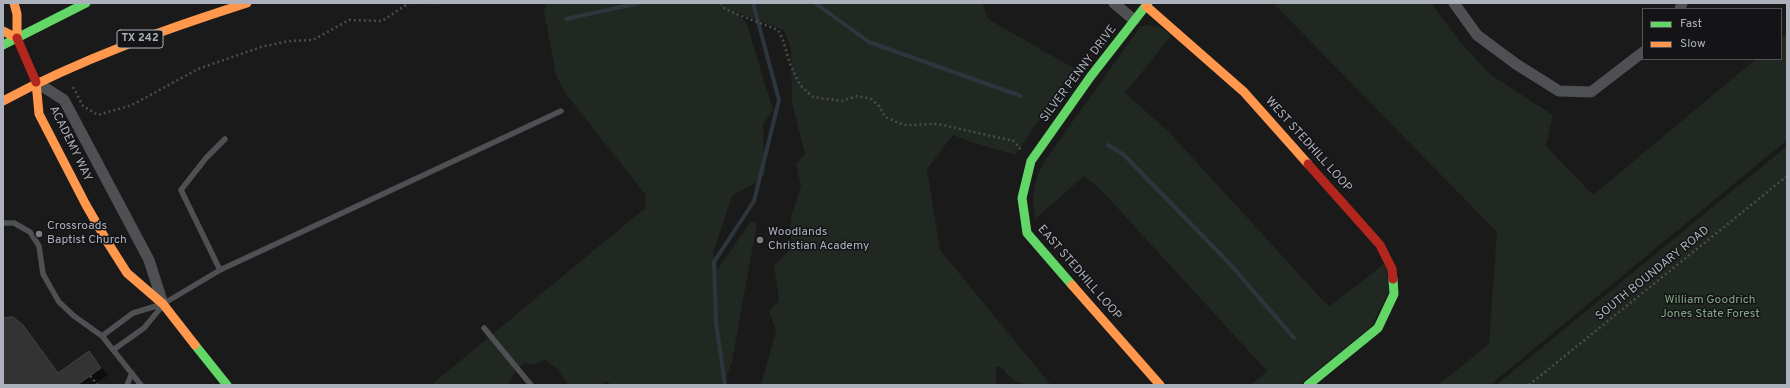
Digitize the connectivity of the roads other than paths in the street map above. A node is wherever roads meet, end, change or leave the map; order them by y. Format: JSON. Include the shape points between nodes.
{"nodes":[{"id":1,"x":14,"y":3,"type":"edge"},
{"id":2,"x":86,"y":3,"type":"edge"},
{"id":3,"x":247,"y":3,"type":"edge"},
{"id":4,"x":1114,"y":3,"type":"edge"},
{"id":5,"x":1454,"y":3,"type":"edge"},
{"id":6,"x":1147,"y":4,"type":"edge"},
{"id":7,"x":1134,"y":20,"type":"junction"},
{"id":8,"x":3,"y":31,"type":"edge"},
{"id":9,"x":17,"y":38,"type":"junction"},
{"id":10,"x":3,"y":45,"type":"edge"},
{"id":11,"x":1642,"y":53,"type":"edge"},
{"id":12,"x":36,"y":82,"type":"junction"},
{"id":13,"x":3,"y":101,"type":"edge"},
{"id":14,"x":561,"y":111,"type":"dead end"},
{"id":15,"x":224,"y":139,"type":"dead end"},
{"id":16,"x":1031,"y":161,"type":"joint"},
{"id":17,"x":3,"y":223,"type":"edge"},
{"id":18,"x":220,"y":270,"type":"junction"},
{"id":19,"x":163,"y":304,"type":"junction"},
{"id":20,"x":484,"y":328,"type":"dead end"},
{"id":21,"x":102,"y":336,"type":"junction"},
{"id":22,"x":113,"y":350,"type":"junction"},
{"id":23,"x":132,"y":373,"type":"junction"},
{"id":24,"x":127,"y":385,"type":"edge"},
{"id":25,"x":141,"y":385,"type":"edge"},
{"id":26,"x":227,"y":385,"type":"edge"},
{"id":27,"x":531,"y":385,"type":"edge"},
{"id":28,"x":1160,"y":385,"type":"edge"},
{"id":29,"x":1308,"y":385,"type":"edge"}],
"edges":[{"from":1,"to":9,"type":"street","via":[[17,14]]},
{"from":2,"to":9,"type":"street"},
{"from":3,"to":12,"type":"street","number":"TX 242","via":[[174,26]]},
{"from":4,"to":7,"type":"street"},
{"from":5,"to":11,"type":"street","via":[[1477,35],[1559,91],[1591,92]]},
{"from":6,"to":7,"type":"street","name":"SILVER PENNY DRIVE"},
{"from":6,"to":29,"type":"street","name":"WEST STEDHILL LOOP","via":[[1244,92],[1380,245],[1392,269],[1394,294],[1378,328]]},
{"from":7,"to":16,"type":"street","name":"SILVER PENNY DRIVE"},
{"from":8,"to":9,"type":"street"},
{"from":9,"to":10,"type":"street"},
{"from":9,"to":12,"type":"street"},
{"from":12,"to":13,"type":"street","number":"TX 242"},
{"from":12,"to":19,"type":"street","name":"ACADEMY WAY","via":[[64,100],[149,260]]},
{"from":12,"to":19,"type":"street","name":"ACADEMY WAY","via":[[39,114],[100,230],[127,273]]},
{"from":14,"to":18,"type":"lane"},
{"from":15,"to":18,"type":"lane","via":[[182,190]]},
{"from":16,"to":28,"type":"street","name":"EAST STEDHILL LOOP","via":[[1022,198],[1027,233]]},
{"from":17,"to":21,"type":"lane","via":[[14,223],[30,232],[39,246],[43,274],[59,302]]},
{"from":18,"to":19,"type":"lane"},
{"from":19,"to":21,"type":"lane","via":[[133,313]]},
{"from":19,"to":22,"type":"lane","via":[[144,328]]},
{"from":19,"to":26,"type":"street","name":"ACADEMY WAY"},
{"from":20,"to":27,"type":"lane"},
{"from":21,"to":22,"type":"lane"},
{"from":22,"to":23,"type":"lane"},
{"from":23,"to":24,"type":"lane"},
{"from":23,"to":25,"type":"lane"}]}
